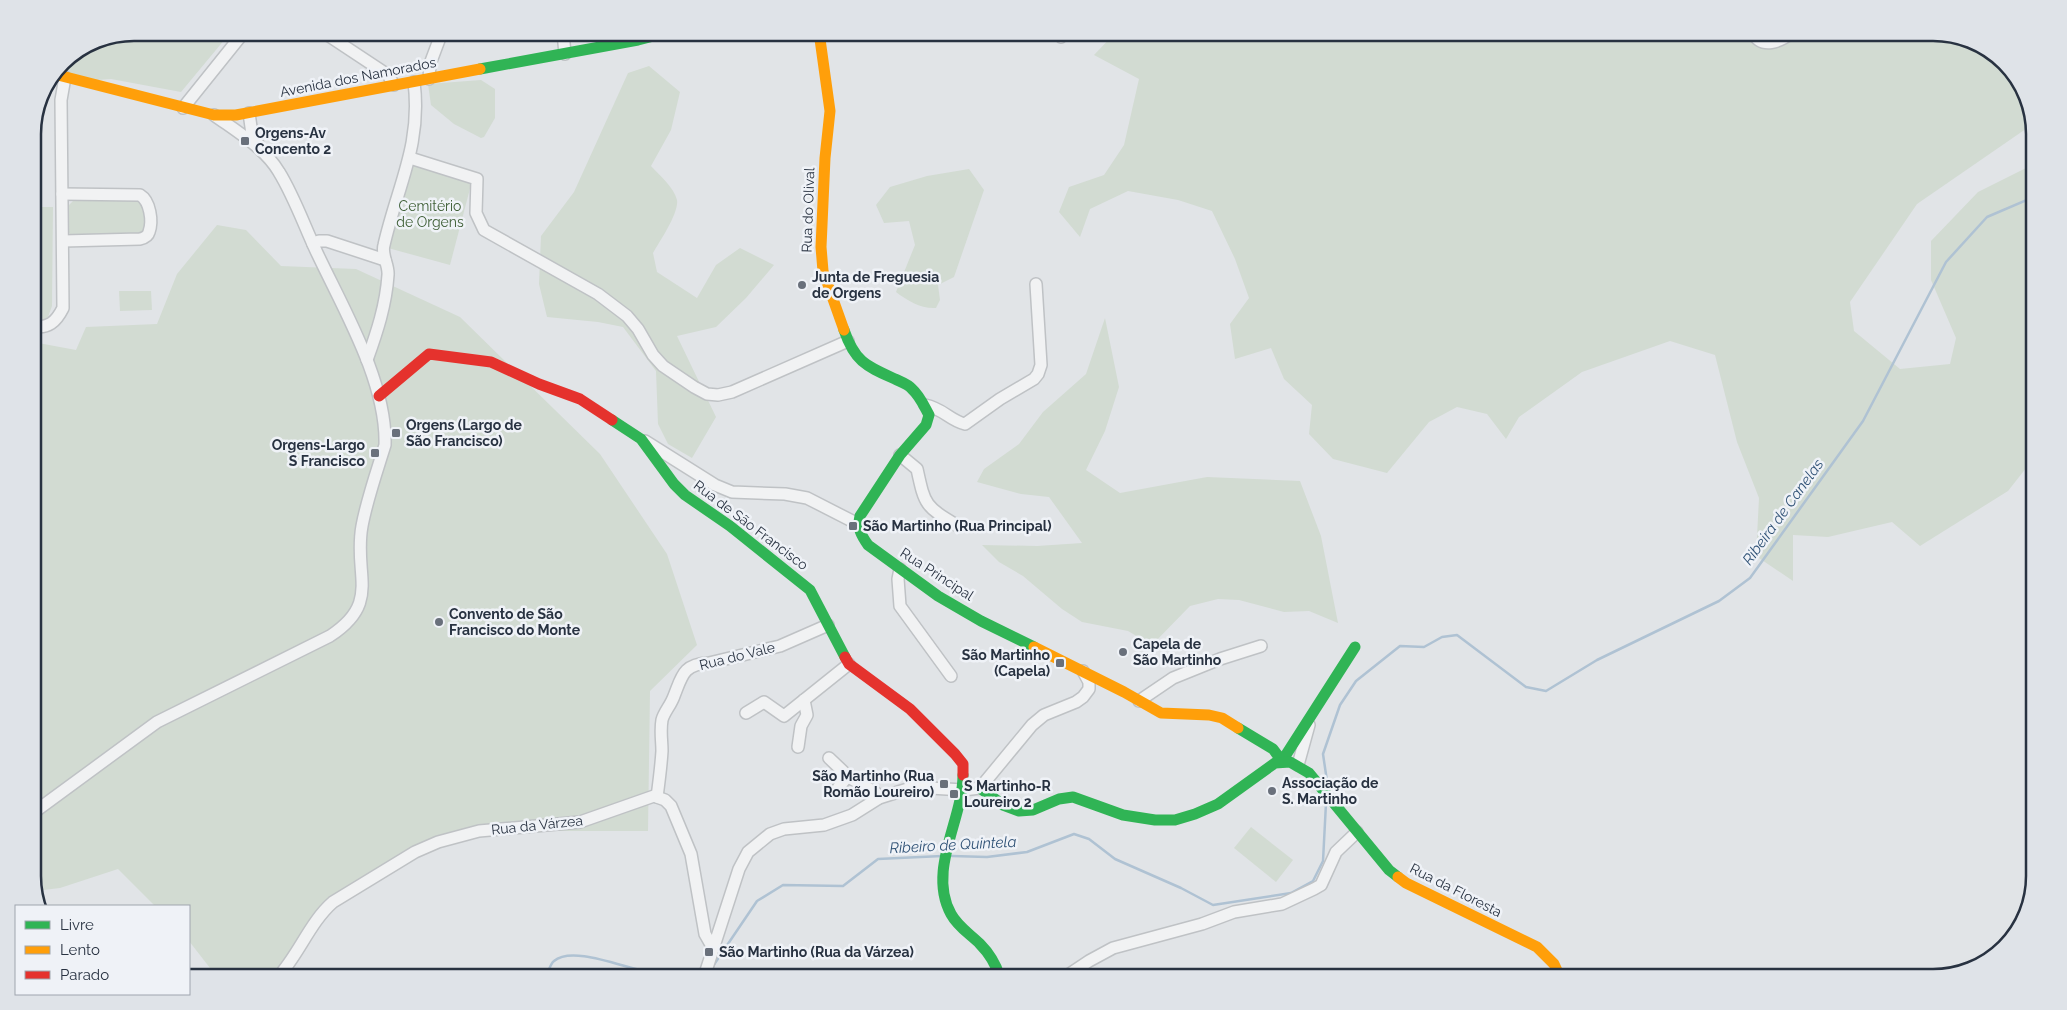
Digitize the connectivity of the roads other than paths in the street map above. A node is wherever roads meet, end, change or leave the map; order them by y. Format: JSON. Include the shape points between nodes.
{"nodes":[{"id":1,"x":237,"y":41,"type":"edge"},
{"id":2,"x":337,"y":41,"type":"edge"},
{"id":3,"x":439,"y":41,"type":"edge"},
{"id":4,"x":563,"y":41,"type":"edge"},
{"id":5,"x":633,"y":41,"type":"edge"},
{"id":6,"x":820,"y":41,"type":"edge"},
{"id":7,"x":1761,"y":41,"type":"edge"},
{"id":8,"x":1781,"y":41,"type":"edge"},
{"id":9,"x":564,"y":54,"type":"junction"},
{"id":10,"x":62,"y":76,"type":"edge"},
{"id":11,"x":60,"y":78,"type":"edge"},
{"id":12,"x":429,"y":79,"type":"junction"},
{"id":13,"x":414,"y":82,"type":"junction"},
{"id":14,"x":394,"y":86,"type":"junction"},
{"id":15,"x":183,"y":108,"type":"junction"},
{"id":16,"x":250,"y":113,"type":"junction"},
{"id":17,"x":214,"y":115,"type":"junction"},
{"id":18,"x":236,"y":115,"type":"junction"},
{"id":19,"x":246,"y":139,"type":"junction"},
{"id":20,"x":264,"y":154,"type":"junction"},
{"id":21,"x":410,"y":158,"type":"junction"},
{"id":22,"x":62,"y":194,"type":"junction"},
{"id":23,"x":62,"y":241,"type":"junction"},
{"id":24,"x":312,"y":244,"type":"junction"},
{"id":25,"x":386,"y":260,"type":"junction"},
{"id":26,"x":1036,"y":284,"type":"dead end"},
{"id":27,"x":41,"y":328,"type":"edge"},
{"id":28,"x":848,"y":340,"type":"junction"},
{"id":29,"x":366,"y":360,"type":"junction"},
{"id":30,"x":379,"y":396,"type":"junction"},
{"id":31,"x":925,"y":405,"type":"junction"},
{"id":32,"x":641,"y":439,"type":"junction"},
{"id":33,"x":900,"y":455,"type":"junction"},
{"id":34,"x":858,"y":524,"type":"junction"},
{"id":35,"x":958,"y":526,"type":"dead end"},
{"id":36,"x":900,"y":569,"type":"junction"},
{"id":37,"x":828,"y":625,"type":"junction"},
{"id":38,"x":1261,"y":646,"type":"dead end"},
{"id":39,"x":1355,"y":647,"type":"dead end"},
{"id":40,"x":849,"y":664,"type":"junction"},
{"id":41,"x":1083,"y":671,"type":"junction"},
{"id":42,"x":951,"y":676,"type":"dead end"},
{"id":43,"x":804,"y":700,"type":"junction"},
{"id":44,"x":1138,"y":701,"type":"junction"},
{"id":45,"x":746,"y":713,"type":"dead end"},
{"id":46,"x":1310,"y":722,"type":"junction"},
{"id":47,"x":798,"y":747,"type":"dead end"},
{"id":48,"x":829,"y":758,"type":"dead end"},
{"id":49,"x":1282,"y":761,"type":"junction"},
{"id":50,"x":1298,"y":765,"type":"junction"},
{"id":51,"x":848,"y":776,"type":"junction"},
{"id":52,"x":838,"y":788,"type":"dead end"},
{"id":53,"x":980,"y":788,"type":"junction"},
{"id":54,"x":963,"y":790,"type":"junction"},
{"id":55,"x":657,"y":797,"type":"junction"},
{"id":56,"x":879,"y":798,"type":"junction"},
{"id":57,"x":41,"y":807,"type":"edge"},
{"id":58,"x":1357,"y":832,"type":"junction"},
{"id":59,"x":713,"y":948,"type":"junction"},
{"id":60,"x":285,"y":969,"type":"edge"},
{"id":61,"x":707,"y":969,"type":"edge"},
{"id":62,"x":997,"y":969,"type":"edge"},
{"id":63,"x":1078,"y":969,"type":"edge"},
{"id":64,"x":1557,"y":969,"type":"edge"}],
"edges":[{"from":1,"to":15,"type":"street"},
{"from":2,"to":14,"type":"street","via":[[388,75]]},
{"from":3,"to":12,"type":"street","via":[[430,64]]},
{"from":4,"to":9,"type":"street"},
{"from":5,"to":9,"type":"street","name":"Avenida dos Namorados"},
{"from":6,"to":28,"type":"street","name":"Rua do Olival","via":[[830,111],[824,168],[822,268]]},
{"from":7,"to":8,"type":"street"},
{"from":9,"to":12,"type":"street","name":"Avenida dos Namorados"},
{"from":10,"to":15,"type":"street","name":"Avenida dos Namorados"},
{"from":11,"to":22,"type":"street"},
{"from":12,"to":13,"type":"street","name":"Avenida dos Namorados"},
{"from":13,"to":14,"type":"street","name":"Avenida dos Namorados"},
{"from":13,"to":21,"type":"street","via":[[415,130]]},
{"from":14,"to":16,"type":"street","name":"Avenida dos Namorados"},
{"from":15,"to":17,"type":"street","name":"Avenida dos Namorados"},
{"from":16,"to":18,"type":"street","name":"Avenida dos Namorados"},
{"from":16,"to":20,"type":"street","via":[[252,134]]},
{"from":17,"to":18,"type":"street","name":"Avenida dos Namorados"},
{"from":17,"to":19,"type":"street"},
{"from":18,"to":19,"type":"street"},
{"from":19,"to":20,"type":"street"},
{"from":20,"to":24,"type":"street","via":[[279,171]]},
{"from":21,"to":25,"type":"street","via":[[383,248]]},
{"from":21,"to":28,"type":"street","via":[[477,179],[476,213],[484,230],[598,294],[627,316],[663,366],[707,394],[732,392]]},
{"from":22,"to":23,"type":"street"},
{"from":22,"to":23,"type":"street","via":[[140,195],[149,205],[150,231],[140,239]]},
{"from":23,"to":27,"type":"street","via":[[63,308],[55,322]]},
{"from":24,"to":25,"type":"street","via":[[327,241]]},
{"from":24,"to":29,"type":"street"},
{"from":25,"to":29,"type":"street","via":[[386,300]]},
{"from":26,"to":31,"type":"street","via":[[1041,366],[1034,379],[965,424],[958,423],[937,407]]},
{"from":28,"to":31,"type":"street","name":"Rua do Olival","via":[[863,362],[910,387]]},
{"from":29,"to":30,"type":"street"},
{"from":30,"to":32,"type":"street","name":"Rua de São Francisco","via":[[429,354],[491,362],[580,399]]},
{"from":30,"to":57,"type":"street","via":[[385,445],[362,527],[363,591],[345,626],[157,722]]},
{"from":31,"to":33,"type":"street","via":[[929,415],[926,425]]},
{"from":32,"to":34,"type":"street","via":[[715,485],[732,492],[807,498]]},
{"from":32,"to":37,"type":"street","name":"Rua de São Francisco","via":[[685,495],[730,526],[810,590]]},
{"from":33,"to":34,"type":"street"},
{"from":33,"to":35,"type":"street","via":[[917,469],[927,504]]},
{"from":34,"to":36,"type":"street","name":"Rua Principal","via":[[868,545]]},
{"from":36,"to":41,"type":"street","name":"Rua Principal","via":[[982,621]]},
{"from":36,"to":42,"type":"street","via":[[900,606]]},
{"from":37,"to":40,"type":"street","name":"Rua de São Francisco"},
{"from":37,"to":55,"type":"street","name":"Rua do Vale","via":[[780,646],[698,664],[686,670],[663,718]]},
{"from":38,"to":44,"type":"street","via":[[1172,678]]},
{"from":39,"to":46,"type":"street"},
{"from":40,"to":43,"type":"street"},
{"from":40,"to":54,"type":"street","name":"Rua de São Francisco","via":[[910,709],[956,754],[963,764]]},
{"from":41,"to":44,"type":"street","name":"Rua Principal"},
{"from":41,"to":53,"type":"street","via":[[1089,682],[1083,697],[1044,715],[1032,725]]},
{"from":43,"to":45,"type":"street","via":[[784,716],[764,702]]},
{"from":43,"to":47,"type":"street","via":[[807,715],[801,726]]},
{"from":44,"to":49,"type":"street","name":"Rua Principal","via":[[1161,714],[1222,718],[1273,750]]},
{"from":46,"to":49,"type":"street"},
{"from":46,"to":50,"type":"street"},
{"from":48,"to":51,"type":"street"},
{"from":49,"to":50,"type":"street","name":"Rua da Floresta"},
{"from":49,"to":53,"type":"street","via":[[1205,810],[1167,821],[1107,810],[1075,797],[1028,812],[1019,811],[1009,809]]},
{"from":50,"to":58,"type":"street","name":"Rua da Floresta","via":[[1309,773]]},
{"from":51,"to":52,"type":"street"},
{"from":51,"to":56,"type":"street","via":[[875,792]]},
{"from":53,"to":54,"type":"street"},
{"from":54,"to":56,"type":"street","via":[[914,787]]},
{"from":54,"to":62,"type":"street","via":[[945,862],[943,884],[950,912],[958,925],[982,945]]},
{"from":55,"to":59,"type":"street","via":[[671,806],[691,854],[705,934]]},
{"from":55,"to":60,"type":"street","name":"Rua da Várzea","via":[[580,822],[479,831],[415,852],[323,910]]},
{"from":56,"to":59,"type":"street","via":[[852,816],[824,824],[784,828],[756,843],[739,869]]},
{"from":58,"to":63,"type":"street","via":[[1336,852],[1321,885],[1314,889],[1282,904],[1234,912],[1113,948]]},
{"from":58,"to":64,"type":"street","name":"Rua da Floresta","via":[[1389,870],[1406,882],[1537,947],[1551,958]]},
{"from":59,"to":61,"type":"street"}]}
